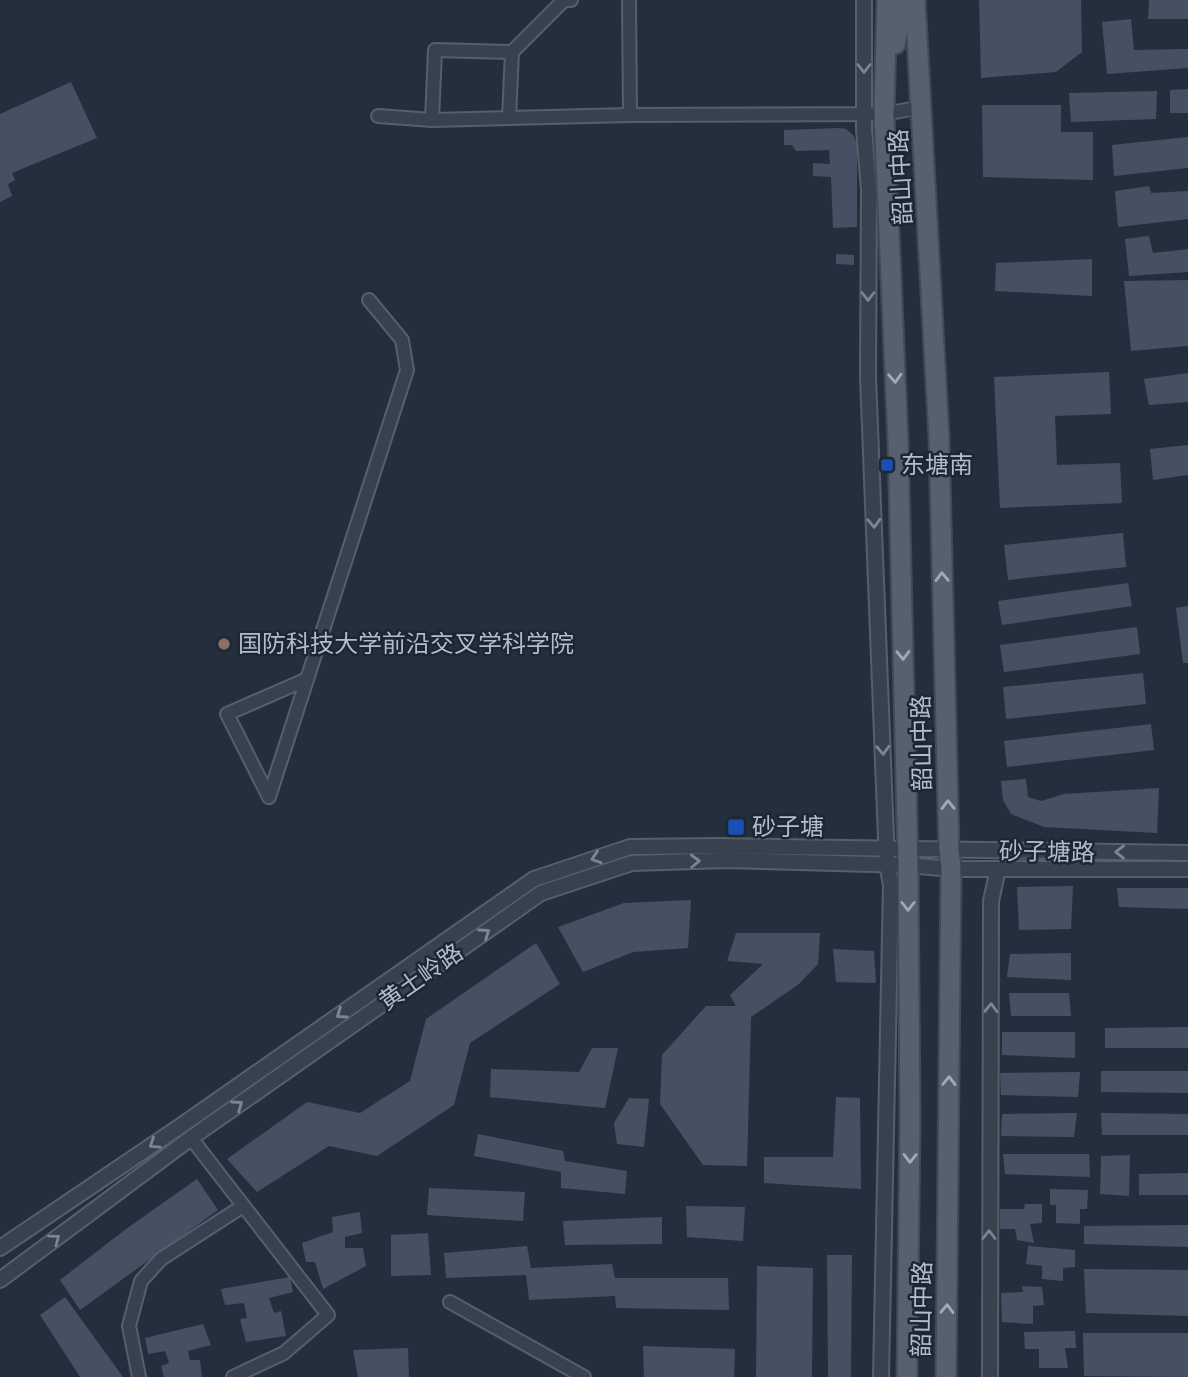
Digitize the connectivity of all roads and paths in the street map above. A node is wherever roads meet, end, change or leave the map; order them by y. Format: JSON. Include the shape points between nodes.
{"nodes":[{"id":1,"x":571,"y":0,"type":"edge"},
{"id":2,"x":629,"y":0,"type":"edge"},
{"id":3,"x":863,"y":0,"type":"edge"},
{"id":4,"x":887,"y":0,"type":"edge"},
{"id":5,"x":903,"y":0,"type":"edge"},
{"id":6,"x":915,"y":0,"type":"edge"},
{"id":7,"x":929,"y":0,"type":"edge"},
{"id":8,"x":512,"y":52,"type":"junction"},
{"id":9,"x":922,"y":107,"type":"junction"},
{"id":10,"x":874,"y":114,"type":"junction"},
{"id":11,"x":630,"y":115,"type":"junction"},
{"id":12,"x":378,"y":116,"type":"dead end"},
{"id":13,"x":509,"y":118,"type":"junction"},
{"id":14,"x":432,"y":120,"type":"junction"},
{"id":15,"x":369,"y":300,"type":"dead end"},
{"id":16,"x":307,"y":679,"type":"junction"},
{"id":17,"x":887,"y":849,"type":"junction"},
{"id":18,"x":1188,"y":853,"type":"edge"},
{"id":19,"x":908,"y":857,"type":"junction"},
{"id":20,"x":950,"y":859,"type":"junction"},
{"id":21,"x":887,"y":864,"type":"junction"},
{"id":22,"x":999,"y":869,"type":"junction"},
{"id":23,"x":1188,"y":869,"type":"edge"},
{"id":24,"x":191,"y":1138,"type":"junction"},
{"id":25,"x":243,"y":1206,"type":"junction"},
{"id":26,"x":0,"y":1248,"type":"edge"},
{"id":27,"x":0,"y":1280,"type":"edge"},
{"id":28,"x":450,"y":1302,"type":"dead end"},
{"id":29,"x":139,"y":1377,"type":"edge"},
{"id":30,"x":233,"y":1377,"type":"edge"},
{"id":31,"x":584,"y":1377,"type":"edge"},
{"id":32,"x":881,"y":1377,"type":"edge"},
{"id":33,"x":907,"y":1377,"type":"edge"},
{"id":34,"x":946,"y":1377,"type":"edge"},
{"id":35,"x":990,"y":1377,"type":"edge"}],
"edges":[{"from":1,"to":8,"type":"street","via":[[564,1]]},
{"from":2,"to":11,"type":"street"},
{"from":3,"to":10,"type":"street","one_way":true},
{"from":4,"to":10,"type":"main road","name":"韶山中路"},
{"from":5,"to":10,"type":"main road","name":"韶山中路"},
{"from":6,"to":9,"type":"main road","name":"韶山中路"},
{"from":7,"to":9,"type":"main road","name":"韶山中路"},
{"from":8,"to":13,"type":"street"},
{"from":8,"to":14,"type":"street","via":[[435,50]]},
{"from":9,"to":10,"type":"street"},
{"from":20,"to":9,"type":"main road","name":"韶山中路","one_way":true,"via":[[939,438]]},
{"from":10,"to":11,"type":"street"},
{"from":10,"to":17,"type":"street","one_way":true,"via":[[868,376]]},
{"from":10,"to":19,"type":"main road","name":"韶山中路","one_way":true,"via":[[898,443]]},
{"from":11,"to":13,"type":"street"},
{"from":12,"to":14,"type":"street"},
{"from":13,"to":14,"type":"street"},
{"from":15,"to":16,"type":"street","via":[[402,340],[407,370]]},
{"from":16,"to":16,"type":"street","via":[[227,714],[269,797],[277,771]]},
{"from":17,"to":19,"type":"street","name":"黄土岭路"},
{"from":17,"to":21,"type":"street"},
{"from":17,"to":26,"type":"street","name":"黄土岭路","one_way":true,"via":[[630,847],[534,879]]},
{"from":18,"to":20,"type":"street","name":"砂子塘路","one_way":true},
{"from":19,"to":20,"type":"street","name":"砂子塘路"},
{"from":19,"to":21,"type":"street","name":"黄土岭路"},
{"from":19,"to":33,"type":"main road","name":"韶山中路","one_way":true},
{"from":20,"to":22,"type":"street","name":"砂子塘路"},
{"from":34,"to":20,"type":"main road","name":"韶山中路","one_way":true},
{"from":24,"to":21,"type":"street","name":"黄土岭路","one_way":true,"via":[[541,893],[632,863]]},
{"from":21,"to":32,"type":"street","via":[[891,885]]},
{"from":22,"to":23,"type":"street","name":"砂子塘路"},
{"from":35,"to":22,"type":"street","one_way":true,"via":[[991,901]]},
{"from":24,"to":25,"type":"street"},
{"from":27,"to":24,"type":"street","name":"黄土岭路","one_way":true},
{"from":25,"to":29,"type":"street","via":[[161,1259],[141,1280],[128,1326]]},
{"from":25,"to":30,"type":"street","via":[[328,1315],[284,1353]]},
{"from":28,"to":31,"type":"street"}]}
